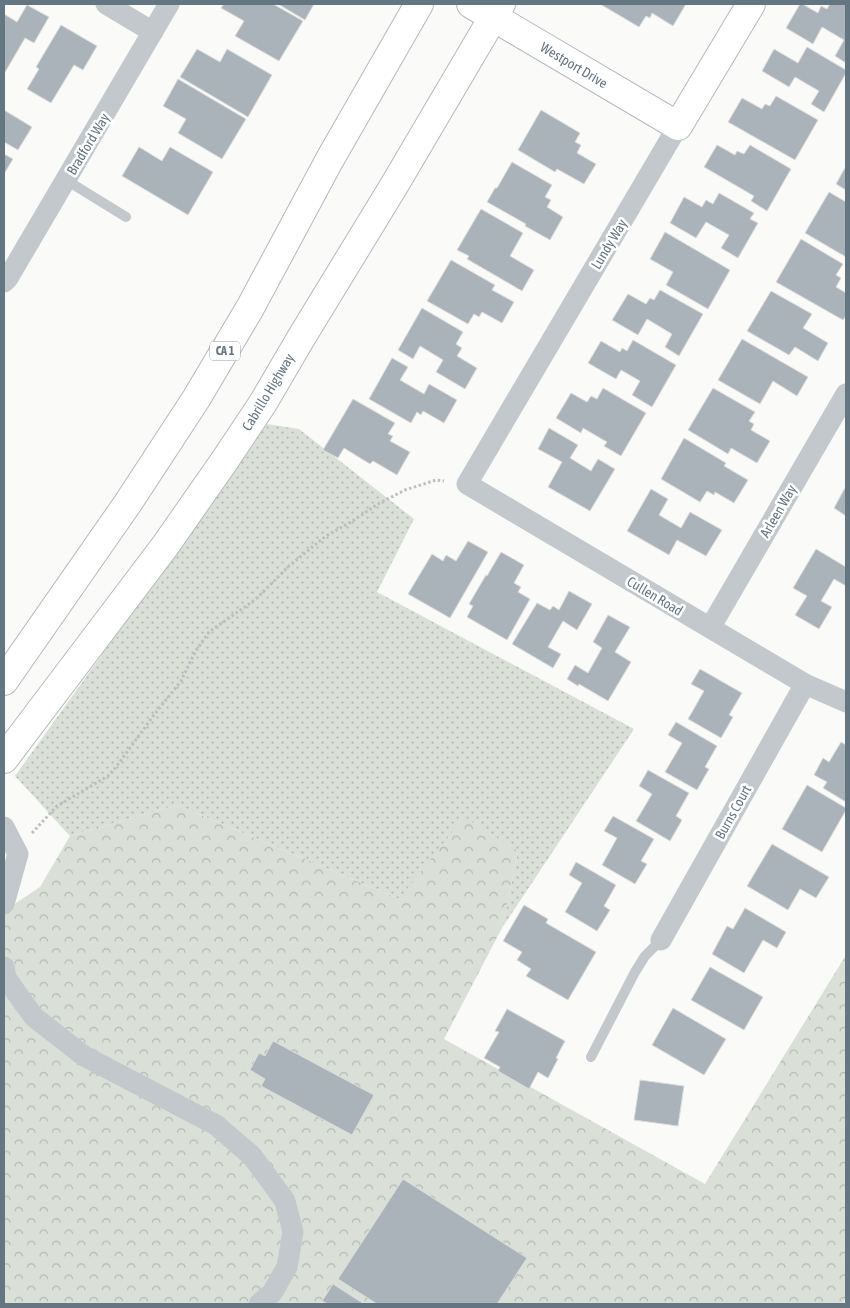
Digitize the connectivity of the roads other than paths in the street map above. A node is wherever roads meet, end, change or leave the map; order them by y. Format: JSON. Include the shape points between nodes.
{"nodes":[{"id":1,"x":106,"y":4,"type":"edge"},
{"id":2,"x":169,"y":4,"type":"edge"},
{"id":3,"x":419,"y":4,"type":"edge"},
{"id":4,"x":752,"y":4,"type":"edge"},
{"id":5,"x":488,"y":8,"type":"edge"},
{"id":6,"x":153,"y":32,"type":"junction"},
{"id":7,"x":678,"y":126,"type":"junction"},
{"id":8,"x":66,"y":180,"type":"junction"},
{"id":9,"x":126,"y":217,"type":"dead end"},
{"id":10,"x":4,"y":282,"type":"edge"},
{"id":11,"x":846,"y":394,"type":"edge"},
{"id":12,"x":467,"y":484,"type":"joint"},
{"id":13,"x":710,"y":628,"type":"junction"},
{"id":14,"x":4,"y":682,"type":"edge"},
{"id":15,"x":805,"y":684,"type":"junction"},
{"id":16,"x":846,"y":702,"type":"edge"},
{"id":17,"x":4,"y":758,"type":"edge"},
{"id":18,"x":4,"y":827,"type":"edge"},
{"id":19,"x":4,"y":904,"type":"edge"},
{"id":20,"x":661,"y":940,"type":"joint"},
{"id":21,"x":4,"y":966,"type":"edge"},
{"id":22,"x":591,"y":1057,"type":"dead end"},
{"id":23,"x":260,"y":1304,"type":"edge"}],
"edges":[{"from":1,"to":6,"type":"street"},
{"from":2,"to":6,"type":"street","name":"Bradford Way"},
{"from":3,"to":14,"type":"main road","number":"CA 1","via":[[250,308],[200,390],[128,503]]},
{"from":4,"to":7,"type":"main road","name":"Lundy Way"},
{"from":5,"to":7,"type":"main road","name":"Westport Drive"},
{"from":5,"to":17,"type":"main road","name":"Cabrillo Highway","via":[[395,184],[264,403],[165,546]]},
{"from":6,"to":8,"type":"street","name":"Bradford Way"},
{"from":7,"to":12,"type":"street","name":"Lundy Way"},
{"from":8,"to":9,"type":"lane"},
{"from":8,"to":10,"type":"street","name":"Bradford Way"},
{"from":11,"to":13,"type":"street","name":"Arleen Way"},
{"from":12,"to":13,"type":"street","name":"Cullen Road"},
{"from":13,"to":15,"type":"street","name":"Cullen Road"},
{"from":15,"to":16,"type":"street","name":"Cullen Road"},
{"from":15,"to":20,"type":"street","name":"Burns Court"},
{"from":18,"to":19,"type":"street","via":[[18,854]]},
{"from":20,"to":22,"type":"lane","via":[[635,972]]},
{"from":21,"to":23,"type":"street","via":[[6,978],[34,1017],[84,1056],[216,1124],[252,1156],[285,1201],[293,1232],[287,1267],[272,1293]]}]}
